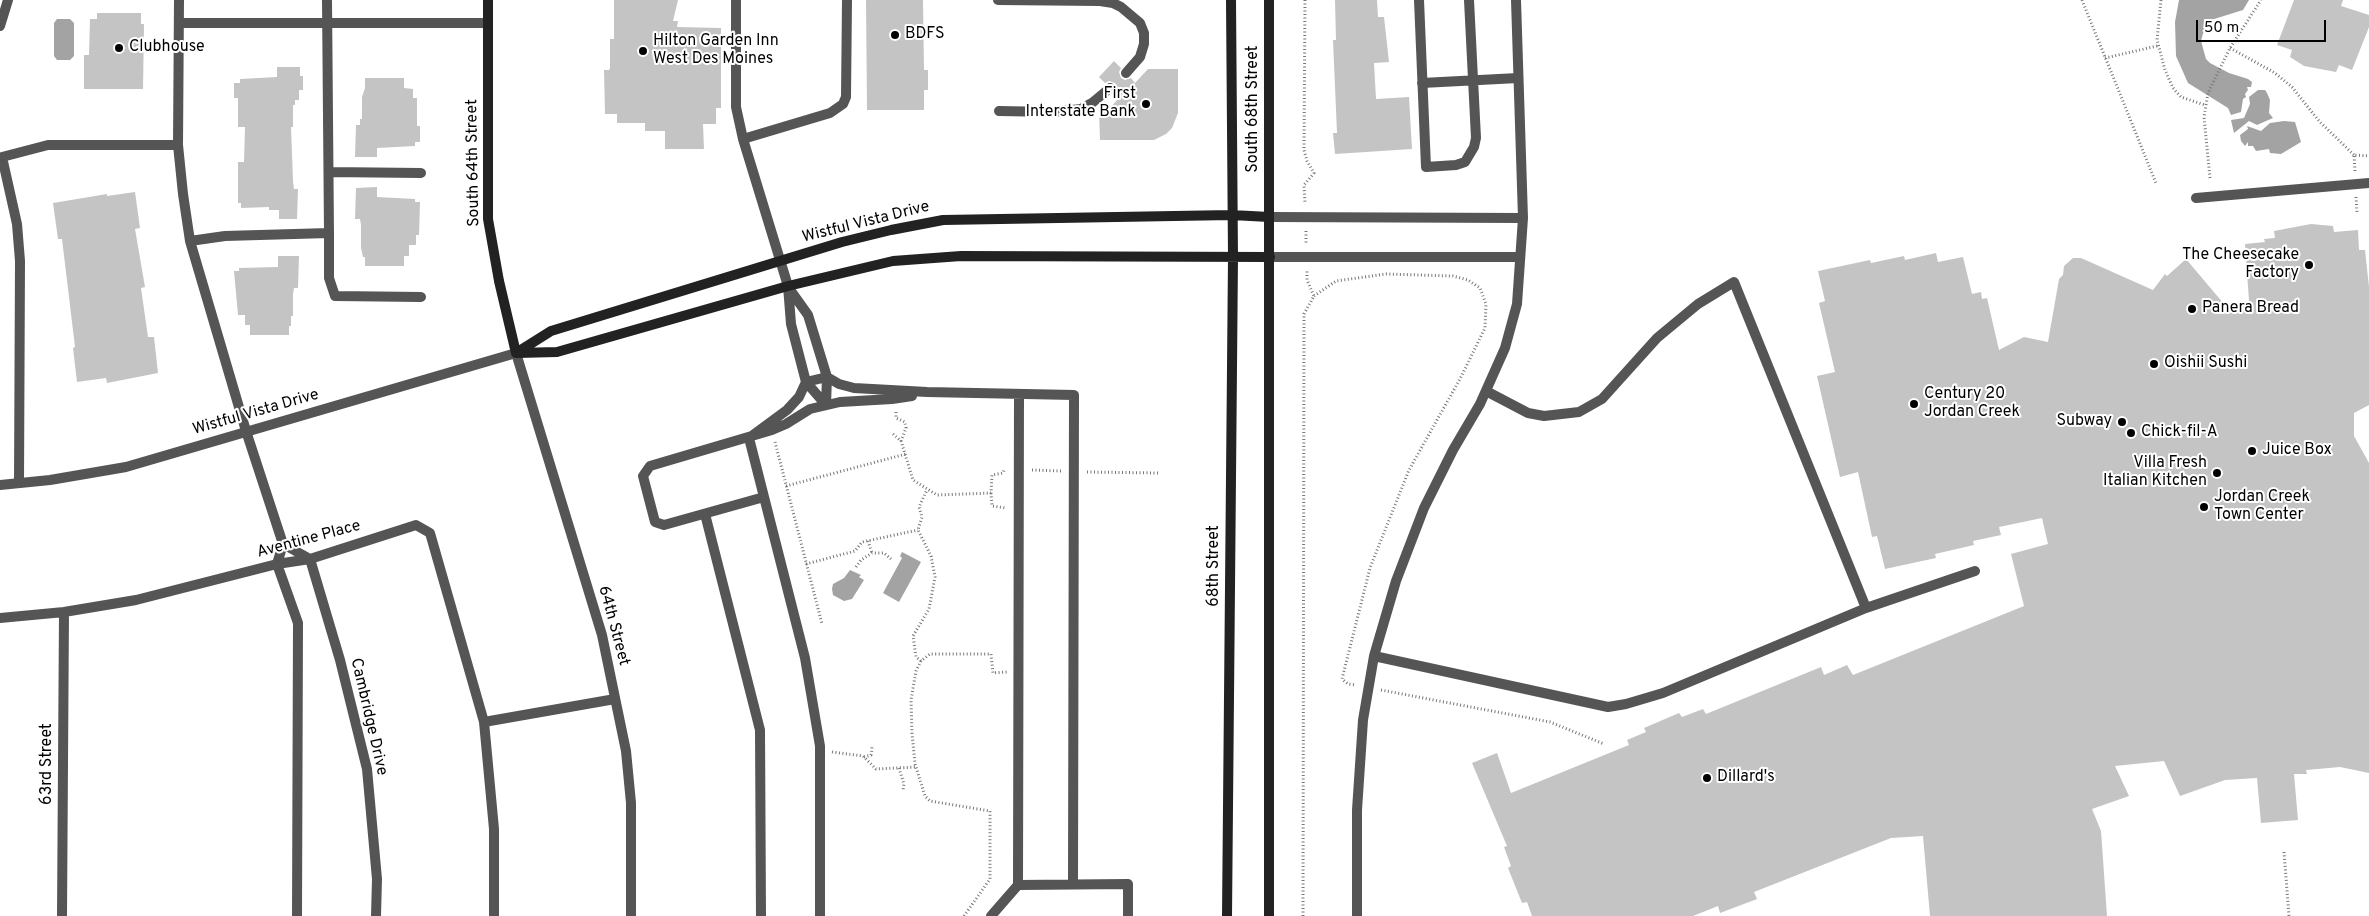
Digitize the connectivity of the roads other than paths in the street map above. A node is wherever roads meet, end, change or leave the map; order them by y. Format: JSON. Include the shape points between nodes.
{"nodes":[{"id":1,"x":8,"y":0,"type":"edge"},
{"id":2,"x":179,"y":0,"type":"edge"},
{"id":3,"x":327,"y":0,"type":"edge"},
{"id":4,"x":488,"y":0,"type":"edge"},
{"id":5,"x":736,"y":0,"type":"edge"},
{"id":6,"x":847,"y":0,"type":"edge"},
{"id":7,"x":998,"y":0,"type":"edge"},
{"id":8,"x":1231,"y":0,"type":"edge"},
{"id":9,"x":1268,"y":0,"type":"edge"},
{"id":10,"x":1419,"y":0,"type":"edge"},
{"id":11,"x":1469,"y":0,"type":"edge"},
{"id":12,"x":1516,"y":0,"type":"edge"},
{"id":13,"x":179,"y":23,"type":"junction"},
{"id":14,"x":488,"y":23,"type":"junction"},
{"id":15,"x":327,"y":24,"type":"junction"},
{"id":16,"x":0,"y":26,"type":"edge"},
{"id":17,"x":1126,"y":73,"type":"dead end"},
{"id":18,"x":1518,"y":78,"type":"junction"},
{"id":19,"x":1473,"y":80,"type":"junction"},
{"id":20,"x":1422,"y":83,"type":"junction"},
{"id":21,"x":1110,"y":88,"type":"dead end"},
{"id":22,"x":999,"y":111,"type":"dead end"},
{"id":23,"x":743,"y":138,"type":"junction"},
{"id":24,"x":178,"y":145,"type":"junction"},
{"id":25,"x":1,"y":152,"type":"edge"},
{"id":26,"x":329,"y":172,"type":"junction"},
{"id":27,"x":421,"y":173,"type":"dead end"},
{"id":28,"x":2369,"y":183,"type":"edge"},
{"id":29,"x":2196,"y":198,"type":"dead end"},
{"id":30,"x":1232,"y":215,"type":"junction"},
{"id":31,"x":1269,"y":217,"type":"junction"},
{"id":32,"x":1523,"y":218,"type":"junction"},
{"id":33,"x":329,"y":233,"type":"junction"},
{"id":34,"x":190,"y":241,"type":"junction"},
{"id":35,"x":1233,"y":256,"type":"junction"},
{"id":36,"x":1270,"y":257,"type":"junction"},
{"id":37,"x":1520,"y":257,"type":"junction"},
{"id":38,"x":780,"y":261,"type":"junction"},
{"id":39,"x":788,"y":286,"type":"junction"},
{"id":40,"x":420,"y":297,"type":"dead end"},
{"id":41,"x":516,"y":353,"type":"junction"},
{"id":42,"x":827,"y":377,"type":"junction"},
{"id":43,"x":806,"y":382,"type":"junction"},
{"id":44,"x":1486,"y":391,"type":"junction"},
{"id":45,"x":927,"y":392,"type":"junction"},
{"id":46,"x":1019,"y":394,"type":"junction"},
{"id":47,"x":826,"y":405,"type":"junction"},
{"id":48,"x":246,"y":431,"type":"junction"},
{"id":49,"x":749,"y":438,"type":"junction"},
{"id":50,"x":19,"y":483,"type":"junction"},
{"id":51,"x":0,"y":485,"type":"edge"},
{"id":52,"x":764,"y":497,"type":"junction"},
{"id":53,"x":705,"y":514,"type":"junction"},
{"id":54,"x":283,"y":544,"type":"junction"},
{"id":55,"x":310,"y":559,"type":"junction"},
{"id":56,"x":277,"y":564,"type":"junction"},
{"id":57,"x":1976,"y":571,"type":"dead end"},
{"id":58,"x":1866,"y":608,"type":"junction"},
{"id":59,"x":64,"y":612,"type":"junction"},
{"id":60,"x":0,"y":618,"type":"edge"},
{"id":61,"x":1374,"y":656,"type":"junction"},
{"id":62,"x":615,"y":699,"type":"junction"},
{"id":63,"x":484,"y":722,"type":"junction"},
{"id":64,"x":1074,"y":884,"type":"junction"},
{"id":65,"x":1018,"y":885,"type":"junction"},
{"id":66,"x":62,"y":916,"type":"edge"},
{"id":67,"x":297,"y":916,"type":"edge"},
{"id":68,"x":376,"y":916,"type":"edge"},
{"id":69,"x":494,"y":916,"type":"edge"},
{"id":70,"x":631,"y":916,"type":"edge"},
{"id":71,"x":761,"y":916,"type":"edge"},
{"id":72,"x":820,"y":916,"type":"edge"},
{"id":73,"x":991,"y":916,"type":"edge"},
{"id":74,"x":1128,"y":916,"type":"edge"},
{"id":75,"x":1227,"y":916,"type":"edge"},
{"id":76,"x":1269,"y":916,"type":"edge"},
{"id":77,"x":1357,"y":916,"type":"edge"}],
"edges":[{"from":1,"to":16,"type":"street"},
{"from":2,"to":13,"type":"street"},
{"from":3,"to":15,"type":"street"},
{"from":4,"to":14,"type":"street","name":"South 64th Street"},
{"from":5,"to":23,"type":"street","via":[[736,107]]},
{"from":6,"to":23,"type":"street","via":[[846,96],[843,104],[830,113]]},
{"from":7,"to":17,"type":"street","via":[[1100,1],[1121,7],[1140,23],[1144,33],[1140,57]]},
{"from":8,"to":30,"type":"street","name":"South 68th Street"},
{"from":9,"to":31,"type":"street","name":"South 68th Street"},
{"from":10,"to":20,"type":"street"},
{"from":11,"to":19,"type":"street"},
{"from":12,"to":18,"type":"street"},
{"from":13,"to":15,"type":"street"},
{"from":13,"to":24,"type":"street"},
{"from":14,"to":15,"type":"street"},
{"from":14,"to":41,"type":"street","name":"South 64th Street","via":[[488,219]]},
{"from":15,"to":26,"type":"street"},
{"from":18,"to":19,"type":"street"},
{"from":18,"to":32,"type":"street"},
{"from":19,"to":20,"type":"street"},
{"from":19,"to":20,"type":"street","via":[[1476,138],[1470,156],[1456,166],[1426,167]]},
{"from":21,"to":22,"type":"street","via":[[1081,109]]},
{"from":23,"to":38,"type":"street"},
{"from":24,"to":25,"type":"street","via":[[48,146]]},
{"from":24,"to":34,"type":"street"},
{"from":25,"to":50,"type":"street","via":[[17,224],[20,262]]},
{"from":26,"to":27,"type":"street"},
{"from":26,"to":33,"type":"street"},
{"from":28,"to":29,"type":"street"},
{"from":30,"to":31,"type":"street","name":"Wistful Vista Drive"},
{"from":30,"to":35,"type":"street","name":"68th Street"},
{"from":30,"to":38,"type":"street","name":"Wistful Vista Drive","via":[[943,220],[883,232]]},
{"from":31,"to":32,"type":"street"},
{"from":31,"to":36,"type":"street"},
{"from":32,"to":37,"type":"street"},
{"from":33,"to":34,"type":"street","via":[[225,236]]},
{"from":33,"to":40,"type":"street","via":[[329,278],[335,296]]},
{"from":34,"to":48,"type":"street"},
{"from":35,"to":36,"type":"street","name":"Wistful Vista Drive"},
{"from":35,"to":39,"type":"street","name":"Wistful Vista Drive","via":[[961,256],[893,261]]},
{"from":35,"to":75,"type":"street","name":"68th Street"},
{"from":36,"to":37,"type":"street"},
{"from":36,"to":76,"type":"street"},
{"from":37,"to":44,"type":"street","via":[[1516,304],[1505,348]]},
{"from":38,"to":39,"type":"street"},
{"from":38,"to":41,"type":"street","name":"Wistful Vista Drive","via":[[551,331]]},
{"from":39,"to":41,"type":"street","name":"Wistful Vista Drive","via":[[557,352]]},
{"from":39,"to":42,"type":"street","via":[[808,314]]},
{"from":39,"to":43,"type":"street","via":[[791,324]]},
{"from":41,"to":48,"type":"street","name":"Wistful Vista Drive"},
{"from":41,"to":62,"type":"street","name":"64th Street","via":[[602,635]]},
{"from":42,"to":43,"type":"street"},
{"from":42,"to":45,"type":"street","via":[[854,388]]},
{"from":42,"to":47,"type":"street"},
{"from":43,"to":47,"type":"street"},
{"from":43,"to":49,"type":"street","via":[[799,397],[787,410]]},
{"from":44,"to":58,"type":"street","via":[[1528,413],[1544,416],[1579,412],[1602,399],[1657,338],[1698,304],[1734,282]]},
{"from":44,"to":61,"type":"street","via":[[1424,508],[1396,581]]},
{"from":45,"to":46,"type":"street"},
{"from":45,"to":47,"type":"street","via":[[896,399]]},
{"from":46,"to":64,"type":"street","via":[[1074,395]]},
{"from":46,"to":65,"type":"street"},
{"from":47,"to":49,"type":"street","via":[[810,409],[786,424]]},
{"from":48,"to":50,"type":"street","name":"Wistful Vista Drive","via":[[126,467]]},
{"from":48,"to":54,"type":"street"},
{"from":49,"to":52,"type":"street"},
{"from":49,"to":53,"type":"street","via":[[650,466],[643,476],[655,522],[664,525]]},
{"from":50,"to":51,"type":"street","name":"Wistful Vista Drive"},
{"from":52,"to":53,"type":"street"},
{"from":52,"to":72,"type":"street","via":[[805,658],[820,752]]},
{"from":53,"to":71,"type":"street","via":[[760,730]]},
{"from":54,"to":55,"type":"street"},
{"from":54,"to":56,"type":"street"},
{"from":55,"to":56,"type":"street","name":"Aventine Place"},
{"from":55,"to":63,"type":"street","name":"Aventine Place","via":[[416,525],[430,533]]},
{"from":55,"to":68,"type":"street","name":"Cambridge Drive","via":[[367,769],[377,879]]},
{"from":56,"to":59,"type":"street","name":"Aventine Place","via":[[136,600]]},
{"from":56,"to":67,"type":"street","via":[[298,623]]},
{"from":57,"to":58,"type":"street"},
{"from":58,"to":61,"type":"street","via":[[1663,693],[1608,707]]},
{"from":59,"to":60,"type":"street","name":"Aventine Place"},
{"from":59,"to":66,"type":"street","name":"63rd Street"},
{"from":61,"to":77,"type":"street","via":[[1363,720],[1357,810]]},
{"from":62,"to":63,"type":"street"},
{"from":62,"to":70,"type":"street","name":"64th Street","via":[[626,751],[631,803]]},
{"from":63,"to":69,"type":"street","name":"Aventine Place","via":[[494,829]]},
{"from":64,"to":65,"type":"street"},
{"from":64,"to":74,"type":"street","via":[[1128,884]]},
{"from":65,"to":73,"type":"street"}]}
